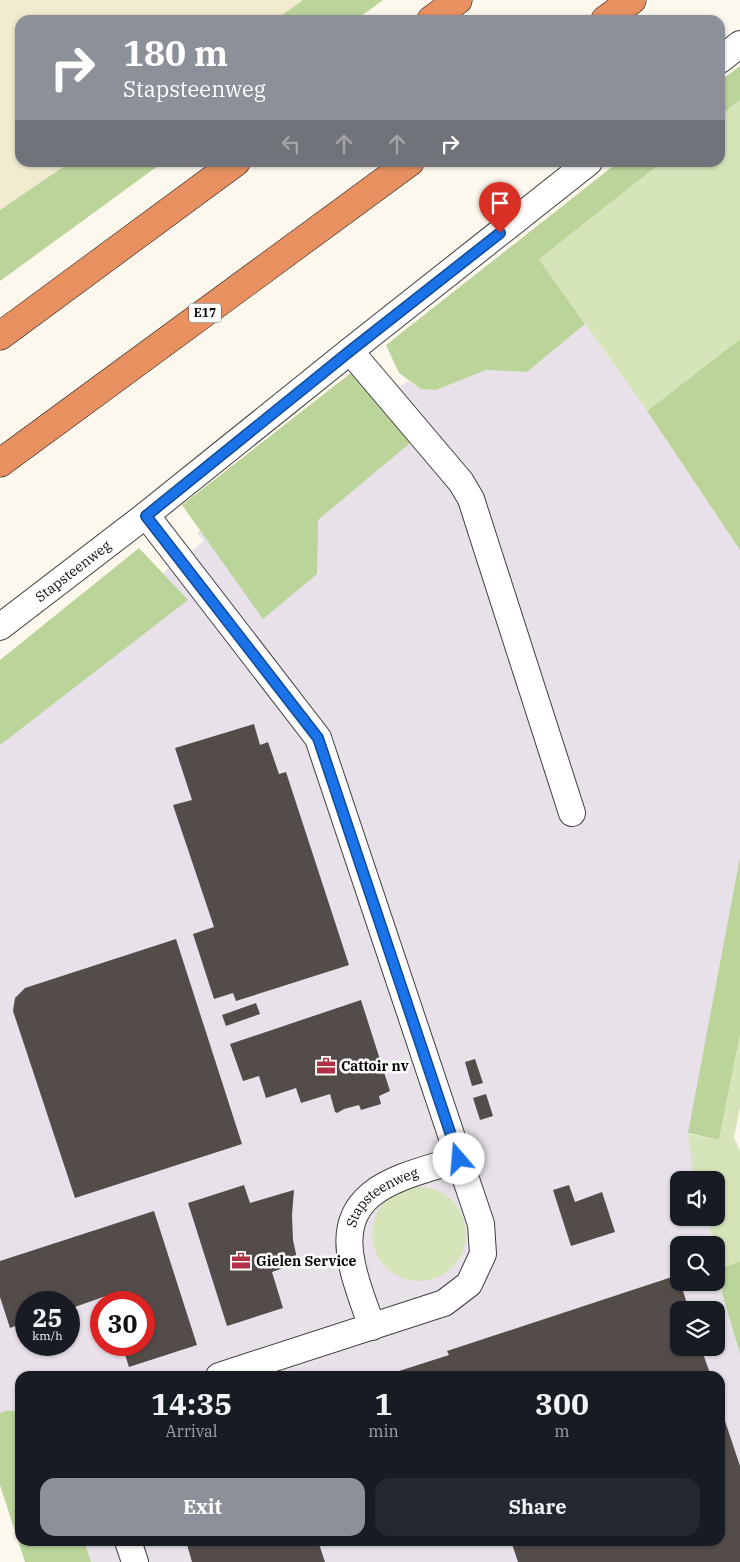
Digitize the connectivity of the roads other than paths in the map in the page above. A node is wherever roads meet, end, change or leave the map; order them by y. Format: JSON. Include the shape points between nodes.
{"nodes":[{"id":1,"x":458,"y":0,"type":"edge"},
{"id":2,"x":632,"y":0,"type":"edge"},
{"id":3,"x":438,"y":15,"type":"edge"},
{"id":4,"x":612,"y":15,"type":"edge"},
{"id":5,"x":740,"y":44,"type":"edge"},
{"id":6,"x":725,"y":56,"type":"edge"},
{"id":7,"x":229,"y":167,"type":"edge"},
{"id":8,"x":403,"y":167,"type":"edge"},
{"id":9,"x":583,"y":167,"type":"edge"},
{"id":10,"x":0,"y":336,"type":"edge"},
{"id":11,"x":350,"y":351,"type":"junction"},
{"id":12,"x":0,"y":463,"type":"edge"},
{"id":13,"x":146,"y":516,"type":"junction"},
{"id":14,"x":0,"y":627,"type":"edge"},
{"id":15,"x":572,"y":812,"type":"dead end"},
{"id":16,"x":459,"y":1159,"type":"junction"},
{"id":17,"x":372,"y":1327,"type":"junction"},
{"id":18,"x":235,"y":1371,"type":"edge"},
{"id":19,"x":130,"y":1546,"type":"edge"},
{"id":20,"x":135,"y":1562,"type":"edge"}],
"edges":[{"from":1,"to":3,"type":"highway"},
{"from":2,"to":4,"type":"highway"},
{"from":5,"to":6,"type":"street"},
{"from":7,"to":10,"type":"highway"},
{"from":8,"to":12,"type":"highway","number":"E17"},
{"from":9,"to":11,"type":"street","name":"Stapsteenweg"},
{"from":11,"to":13,"type":"street","name":"Stapsteenweg"},
{"from":11,"to":15,"type":"street","via":[[472,499]]},
{"from":13,"to":14,"type":"street","name":"Stapsteenweg"},
{"from":13,"to":16,"type":"street","via":[[318,738]]},
{"from":16,"to":17,"type":"street","name":"Stapsteenweg","via":[[395,1179],[371,1193],[356,1211],[348,1237],[352,1265]]},
{"from":16,"to":17,"type":"street","via":[[481,1224],[483,1254],[469,1284],[444,1303]]},
{"from":17,"to":18,"type":"street"},
{"from":19,"to":20,"type":"street"}]}
